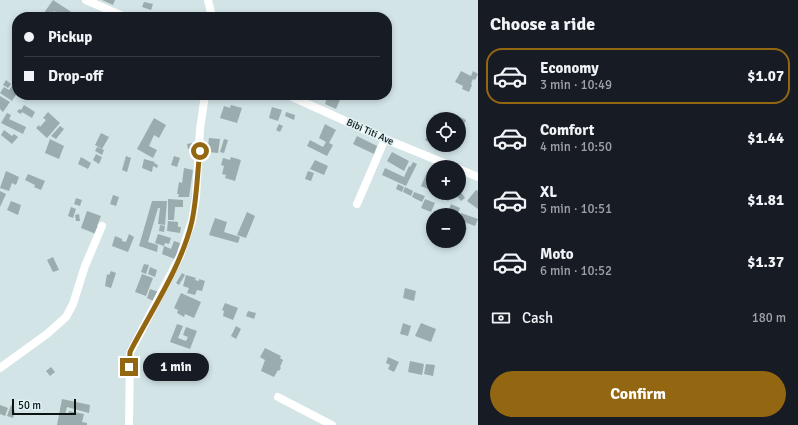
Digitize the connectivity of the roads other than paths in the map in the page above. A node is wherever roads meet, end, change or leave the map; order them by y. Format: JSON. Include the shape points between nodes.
{"nodes":[{"id":1,"x":86,"y":0,"type":"edge"},
{"id":2,"x":208,"y":0,"type":"edge"},
{"id":3,"x":114,"y":12,"type":"edge"},
{"id":4,"x":211,"y":12,"type":"edge"},
{"id":5,"x":204,"y":100,"type":"edge"},
{"id":6,"x":299,"y":100,"type":"edge"},
{"id":7,"x":386,"y":139,"type":"junction"},
{"id":8,"x":437,"y":160,"type":"edge"},
{"id":9,"x":466,"y":172,"type":"edge"},
{"id":10,"x":478,"y":178,"type":"edge"},
{"id":11,"x":357,"y":204,"type":"dead end"},
{"id":12,"x":102,"y":226,"type":"dead end"},
{"id":13,"x":0,"y":368,"type":"edge"},
{"id":14,"x":278,"y":397,"type":"dead end"},
{"id":15,"x":129,"y":425,"type":"edge"},
{"id":16,"x":332,"y":425,"type":"edge"}],
"edges":[{"from":1,"to":3,"type":"street"},
{"from":2,"to":4,"type":"street"},
{"from":5,"to":15,"type":"street","via":[[192,220],[180,256],[130,352]]},
{"from":6,"to":7,"type":"street","name":"Bibi Titi Ave"},
{"from":7,"to":8,"type":"street","name":"Bibi Titi Ave"},
{"from":7,"to":11,"type":"street"},
{"from":9,"to":10,"type":"street"},
{"from":12,"to":13,"type":"street","via":[[66,317]]},
{"from":14,"to":16,"type":"street"}]}
